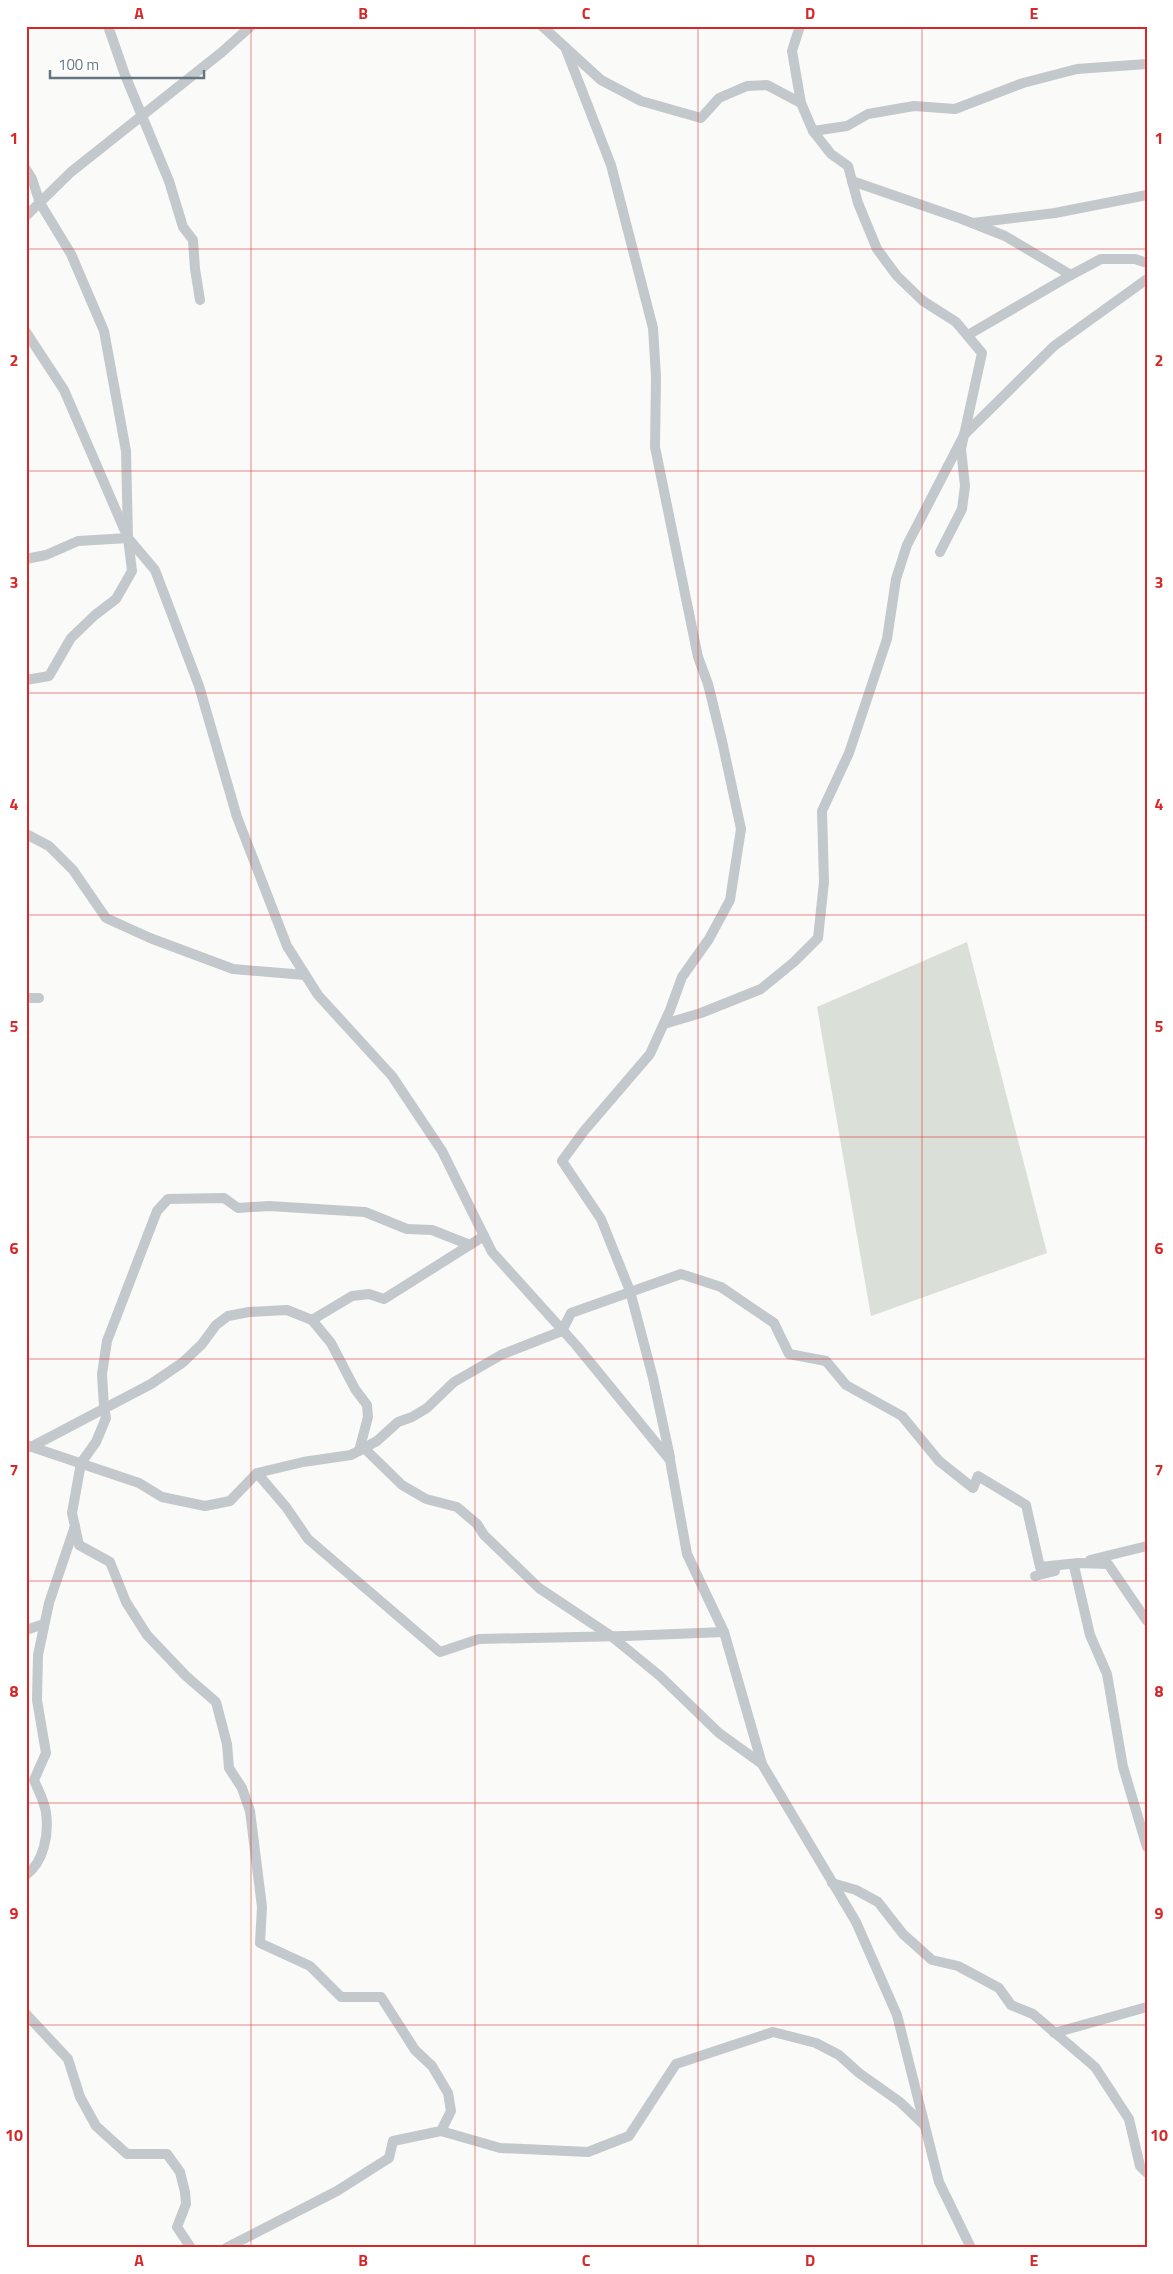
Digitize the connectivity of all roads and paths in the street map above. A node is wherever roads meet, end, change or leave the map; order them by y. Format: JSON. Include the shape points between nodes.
{"nodes":[{"id":1,"x":108,"y":26,"type":"edge"},
{"id":2,"x":252,"y":26,"type":"edge"},
{"id":3,"x":542,"y":26,"type":"edge"},
{"id":4,"x":800,"y":26,"type":"edge"},
{"id":5,"x":565,"y":47,"type":"junction"},
{"id":6,"x":1147,"y":64,"type":"edge"},
{"id":7,"x":801,"y":103,"type":"junction"},
{"id":8,"x":142,"y":116,"type":"junction"},
{"id":9,"x":813,"y":131,"type":"junction"},
{"id":10,"x":26,"y":169,"type":"edge"},
{"id":11,"x":852,"y":181,"type":"junction"},
{"id":12,"x":1147,"y":195,"type":"edge"},
{"id":13,"x":40,"y":202,"type":"junction"},
{"id":14,"x":26,"y":216,"type":"edge"},
{"id":15,"x":972,"y":223,"type":"junction"},
{"id":16,"x":1147,"y":263,"type":"edge"},
{"id":17,"x":1071,"y":275,"type":"junction"},
{"id":18,"x":1147,"y":279,"type":"edge"},
{"id":19,"x":200,"y":300,"type":"dead end"},
{"id":20,"x":26,"y":332,"type":"edge"},
{"id":21,"x":968,"y":336,"type":"junction"},
{"id":22,"x":964,"y":435,"type":"junction"},
{"id":23,"x":128,"y":538,"type":"junction"},
{"id":24,"x":940,"y":552,"type":"dead end"},
{"id":25,"x":26,"y":559,"type":"edge"},
{"id":26,"x":26,"y":680,"type":"edge"},
{"id":27,"x":26,"y":834,"type":"edge"},
{"id":28,"x":305,"y":975,"type":"junction"},
{"id":29,"x":26,"y":998,"type":"edge"},
{"id":30,"x":39,"y":998,"type":"dead end"},
{"id":31,"x":664,"y":1024,"type":"junction"},
{"id":32,"x":484,"y":1236,"type":"junction"},
{"id":33,"x":470,"y":1245,"type":"junction"},
{"id":34,"x":630,"y":1290,"type":"junction"},
{"id":35,"x":312,"y":1320,"type":"junction"},
{"id":36,"x":562,"y":1331,"type":"junction"},
{"id":37,"x":104,"y":1407,"type":"junction"},
{"id":38,"x":29,"y":1446,"type":"edge"},
{"id":39,"x":362,"y":1449,"type":"junction"},
{"id":40,"x":670,"y":1460,"type":"junction"},
{"id":41,"x":81,"y":1463,"type":"junction"},
{"id":42,"x":257,"y":1473,"type":"junction"},
{"id":43,"x":75,"y":1526,"type":"junction"},
{"id":44,"x":1147,"y":1546,"type":"edge"},
{"id":45,"x":1076,"y":1565,"type":"junction"},
{"id":46,"x":1035,"y":1576,"type":"dead end"},
{"id":47,"x":1147,"y":1621,"type":"edge"},
{"id":48,"x":44,"y":1624,"type":"junction"},
{"id":49,"x":26,"y":1630,"type":"edge"},
{"id":50,"x":724,"y":1632,"type":"junction"},
{"id":51,"x":611,"y":1636,"type":"junction"},
{"id":52,"x":762,"y":1764,"type":"junction"},
{"id":53,"x":1147,"y":1846,"type":"edge"},
{"id":54,"x":26,"y":1875,"type":"edge"},
{"id":55,"x":832,"y":1883,"type":"junction"},
{"id":56,"x":1147,"y":2008,"type":"edge"},
{"id":57,"x":26,"y":2014,"type":"edge"},
{"id":58,"x":1054,"y":2033,"type":"junction"},
{"id":59,"x":925,"y":2126,"type":"junction"},
{"id":60,"x":441,"y":2131,"type":"junction"},
{"id":61,"x":1147,"y":2173,"type":"edge"},
{"id":62,"x":191,"y":2248,"type":"edge"},
{"id":63,"x":226,"y":2248,"type":"edge"},
{"id":64,"x":971,"y":2248,"type":"edge"}],
"edges":[{"from":1,"to":8,"type":"street"},
{"from":2,"to":8,"type":"street"},
{"from":3,"to":5,"type":"street"},
{"from":4,"to":7,"type":"street","via":[[792,51]]},
{"from":5,"to":7,"type":"street","via":[[602,80],[641,101],[701,118],[719,98],[747,86],[767,85]]},
{"from":5,"to":31,"type":"street","via":[[612,165],[653,328],[655,447],[698,657],[708,684],[741,829],[730,900],[709,939],[682,977]]},
{"from":6,"to":9,"type":"street","via":[[1077,69],[1023,83],[955,108],[914,106],[868,114],[847,126]]},
{"from":7,"to":9,"type":"street"},
{"from":8,"to":13,"type":"street"},
{"from":8,"to":19,"type":"street","via":[[169,181],[183,227],[193,240]]},
{"from":9,"to":11,"type":"street","via":[[831,154],[848,166]]},
{"from":10,"to":13,"type":"street"},
{"from":11,"to":15,"type":"street"},
{"from":11,"to":21,"type":"street","via":[[877,249],[897,276],[923,301],[956,322]]},
{"from":12,"to":15,"type":"street","via":[[1055,213]]},
{"from":13,"to":14,"type":"street"},
{"from":13,"to":23,"type":"street","via":[[71,254],[104,331],[126,451]]},
{"from":15,"to":17,"type":"street","via":[[1005,236]]},
{"from":16,"to":17,"type":"street","via":[[1134,259],[1101,259]]},
{"from":17,"to":21,"type":"street"},
{"from":18,"to":22,"type":"street","via":[[1054,346]]},
{"from":20,"to":23,"type":"street","via":[[64,390]]},
{"from":21,"to":22,"type":"street","via":[[982,353]]},
{"from":22,"to":24,"type":"street","via":[[961,449],[962,509]]},
{"from":22,"to":31,"type":"street","via":[[907,546],[896,579],[887,639],[849,753],[822,811],[824,882],[818,938],[761,989]]},
{"from":23,"to":25,"type":"street","via":[[78,541],[46,555]]},
{"from":23,"to":26,"type":"street","via":[[132,571],[116,599],[71,638],[49,676]]},
{"from":23,"to":28,"type":"street","via":[[154,570],[199,686],[237,817],[287,946]]},
{"from":27,"to":28,"type":"street","via":[[49,846],[73,870],[106,918],[233,968]]},
{"from":28,"to":32,"type":"street","via":[[318,995],[392,1076],[442,1151]]},
{"from":29,"to":30,"type":"street"},
{"from":31,"to":34,"type":"street","via":[[650,1054],[562,1161],[601,1219]]},
{"from":32,"to":33,"type":"street"},
{"from":32,"to":36,"type":"street","via":[[492,1252]]},
{"from":33,"to":35,"type":"street","via":[[384,1300],[369,1294],[352,1296]]},
{"from":33,"to":37,"type":"street","via":[[432,1230],[407,1229],[365,1212],[269,1206],[238,1208],[224,1198],[168,1199],[157,1211],[107,1341],[102,1374]]},
{"from":34,"to":36,"type":"street","via":[[571,1313]]},
{"from":34,"to":40,"type":"street"},
{"from":34,"to":45,"type":"street","via":[[681,1274],[721,1287],[774,1323],[790,1354],[826,1361],[846,1385],[902,1416],[939,1461],[973,1488],[978,1476],[1026,1505],[1040,1568]]},
{"from":35,"to":37,"type":"street","via":[[287,1310],[228,1316],[182,1363],[151,1384]]},
{"from":35,"to":39,"type":"street","via":[[331,1344],[367,1405]]},
{"from":36,"to":39,"type":"street","via":[[501,1355],[454,1382],[427,1408],[398,1422],[377,1441]]},
{"from":36,"to":40,"type":"street"},
{"from":37,"to":38,"type":"street"},
{"from":37,"to":41,"type":"street","via":[[106,1418],[96,1442]]},
{"from":38,"to":41,"type":"street"},
{"from":39,"to":42,"type":"street","via":[[351,1455]]},
{"from":39,"to":51,"type":"street","via":[[402,1485],[426,1498],[458,1507],[538,1588]]},
{"from":40,"to":50,"type":"street","via":[[687,1554]]},
{"from":41,"to":42,"type":"street","via":[[139,1483],[162,1497],[205,1506],[230,1501]]},
{"from":41,"to":43,"type":"street","via":[[72,1513]]},
{"from":42,"to":51,"type":"street","via":[[308,1539],[440,1652],[478,1639]]},
{"from":43,"to":48,"type":"street","via":[[48,1603]]},
{"from":43,"to":60,"type":"street","via":[[80,1545],[110,1562],[126,1602],[147,1635],[216,1702],[227,1744],[229,1768],[242,1788],[250,1811],[262,1907],[260,1943],[310,1966],[341,1996],[381,1997],[415,2050],[432,2066],[448,2092],[451,2111]]},
{"from":44,"to":45,"type":"street"},
{"from":45,"to":46,"type":"street"},
{"from":45,"to":47,"type":"street","via":[[1108,1564]]},
{"from":45,"to":53,"type":"street","via":[[1090,1635],[1107,1674],[1124,1767]]},
{"from":48,"to":49,"type":"street"},
{"from":48,"to":54,"type":"street","via":[[38,1654],[38,1700],[46,1753],[34,1780],[46,1812],[46,1839],[34,1869]]},
{"from":50,"to":51,"type":"street"},
{"from":50,"to":52,"type":"street"},
{"from":51,"to":52,"type":"street","via":[[660,1676],[719,1733]]},
{"from":52,"to":55,"type":"street"},
{"from":55,"to":58,"type":"street","via":[[856,1890],[878,1902],[903,1934],[932,1960],[958,1966],[999,1988],[1012,2005],[1033,2014]]},
{"from":55,"to":59,"type":"street","via":[[856,1922],[897,2015]]},
{"from":56,"to":58,"type":"street"},
{"from":57,"to":62,"type":"street","via":[[68,2059],[80,2096],[96,2126],[127,2154],[167,2154],[176,2166],[186,2204],[176,2227]]},
{"from":58,"to":61,"type":"street","via":[[1095,2067],[1112,2092],[1129,2119],[1140,2166]]},
{"from":59,"to":60,"type":"street","via":[[839,2054],[816,2043],[773,2032],[676,2064],[629,2136],[588,2152],[500,2148]]},
{"from":59,"to":64,"type":"street","via":[[939,2182]]},
{"from":60,"to":63,"type":"street","via":[[393,2140],[389,2158],[337,2191]]}]}
